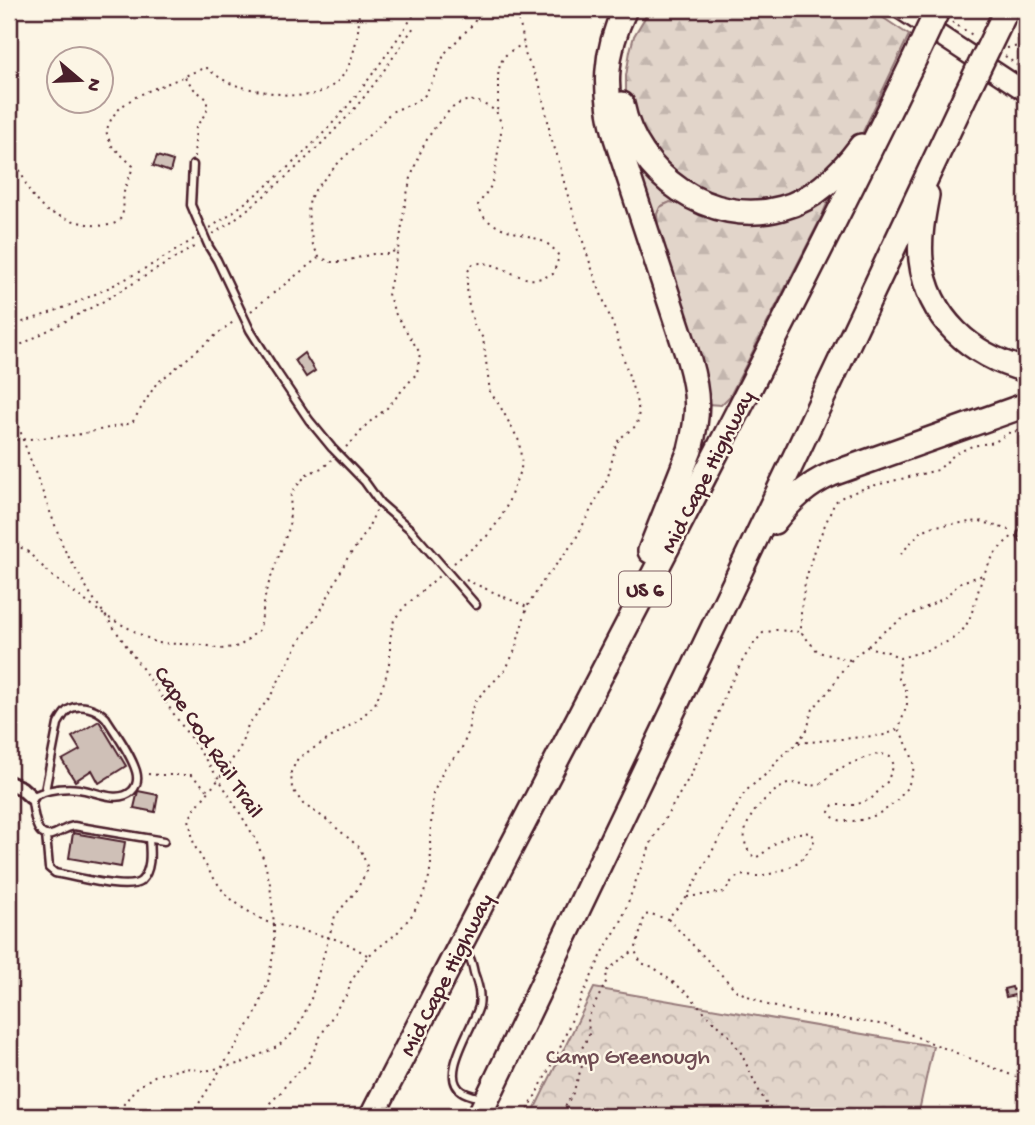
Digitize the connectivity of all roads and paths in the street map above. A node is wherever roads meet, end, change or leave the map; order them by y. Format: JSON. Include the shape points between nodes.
{"nodes":[{"id":1,"x":358,"y":9,"type":"edge"},
{"id":2,"x":418,"y":9,"type":"edge"},
{"id":3,"x":479,"y":9,"type":"edge"},
{"id":4,"x":515,"y":9,"type":"edge"},
{"id":5,"x":625,"y":9,"type":"edge"},
{"id":6,"x":641,"y":9,"type":"edge"},
{"id":7,"x":900,"y":9,"type":"edge"},
{"id":8,"x":937,"y":9,"type":"edge"},
{"id":9,"x":1007,"y":9,"type":"edge"},
{"id":10,"x":414,"y":27,"type":"dead end"},
{"id":11,"x":523,"y":44,"type":"junction"},
{"id":12,"x":1026,"y":45,"type":"edge"},
{"id":13,"x":999,"y":50,"type":"dead end"},
{"id":14,"x":184,"y":76,"type":"junction"},
{"id":15,"x":1026,"y":92,"type":"edge"},
{"id":16,"x":891,"y":108,"type":"junction"},
{"id":17,"x":496,"y":111,"type":"junction"},
{"id":18,"x":9,"y":152,"type":"edge"},
{"id":19,"x":934,"y":164,"type":"junction"},
{"id":20,"x":193,"y":165,"type":"joint"},
{"id":21,"x":205,"y":236,"type":"junction"},
{"id":22,"x":398,"y":248,"type":"junction"},
{"id":23,"x":319,"y":257,"type":"junction"},
{"id":24,"x":244,"y":316,"type":"junction"},
{"id":25,"x":9,"y":326,"type":"edge"},
{"id":26,"x":9,"y":351,"type":"edge"},
{"id":27,"x":1026,"y":370,"type":"edge"},
{"id":28,"x":9,"y":392,"type":"edge"},
{"id":29,"x":1026,"y":405,"type":"edge"},
{"id":30,"x":1026,"y":429,"type":"edge"},
{"id":31,"x":9,"y":439,"type":"edge"},
{"id":32,"x":23,"y":440,"type":"junction"},
{"id":33,"x":337,"y":453,"type":"junction"},
{"id":34,"x":380,"y":503,"type":"junction"},
{"id":35,"x":1023,"y":534,"type":"edge"},
{"id":36,"x":9,"y":540,"type":"edge"},
{"id":37,"x":901,"y":554,"type":"dead end"},
{"id":38,"x":747,"y":558,"type":"junction"},
{"id":39,"x":447,"y":572,"type":"junction"},
{"id":40,"x":984,"y":575,"type":"junction"},
{"id":41,"x":476,"y":605,"type":"dead end"},
{"id":42,"x":527,"y":607,"type":"junction"},
{"id":43,"x":108,"y":618,"type":"junction"},
{"id":44,"x":801,"y":632,"type":"junction"},
{"id":45,"x":867,"y":647,"type":"junction"},
{"id":46,"x":900,"y":658,"type":"junction"},
{"id":47,"x":850,"y":660,"type":"junction"},
{"id":48,"x":582,"y":711,"type":"junction"},
{"id":49,"x":899,"y":729,"type":"junction"},
{"id":50,"x":798,"y":743,"type":"junction"},
{"id":51,"x":136,"y":772,"type":"junction"},
{"id":52,"x":219,"y":779,"type":"junction"},
{"id":53,"x":9,"y":783,"type":"edge"},
{"id":54,"x":45,"y":791,"type":"junction"},
{"id":55,"x":209,"y":791,"type":"junction"},
{"id":56,"x":31,"y":797,"type":"junction"},
{"id":57,"x":46,"y":835,"type":"junction"},
{"id":58,"x":149,"y":839,"type":"junction"},
{"id":59,"x":164,"y":841,"type":"dead end"},
{"id":60,"x":687,"y":897,"type":"junction"},
{"id":61,"x":667,"y":919,"type":"junction"},
{"id":62,"x":274,"y":924,"type":"junction"},
{"id":63,"x":330,"y":938,"type":"junction"},
{"id":64,"x":458,"y":946,"type":"junction"},
{"id":65,"x":635,"y":951,"type":"junction"},
{"id":66,"x":368,"y":956,"type":"junction"},
{"id":67,"x":221,"y":1069,"type":"junction"},
{"id":68,"x":1026,"y":1081,"type":"edge"},
{"id":69,"x":483,"y":1108,"type":"edge"},
{"id":70,"x":115,"y":1116,"type":"edge"},
{"id":71,"x":191,"y":1116,"type":"edge"},
{"id":72,"x":264,"y":1116,"type":"edge"},
{"id":73,"x":372,"y":1116,"type":"edge"},
{"id":74,"x":525,"y":1116,"type":"edge"},
{"id":75,"x":555,"y":1116,"type":"edge"},
{"id":76,"x":773,"y":1116,"type":"edge"}],
"edges":[{"from":1,"to":14,"type":"path","via":[[360,23],[351,60],[338,82],[325,90],[308,95],[234,85],[207,68]]},
{"from":2,"to":21,"type":"path","via":[[330,125],[279,175]]},
{"from":3,"to":23,"type":"path","via":[[474,23],[445,53],[425,94],[391,112],[317,187],[308,212]]},
{"from":4,"to":11,"type":"path"},
{"from":5,"to":48,"type":"highway","via":[[610,48],[609,108],[689,360],[698,405],[690,450]]},
{"from":6,"to":16,"type":"highway","via":[[621,66],[624,112],[650,164],[697,201],[739,211],[768,211],[795,203],[841,171]]},
{"from":7,"to":15,"type":"main road"},
{"from":8,"to":16,"type":"highway","name":"Mid Cape Highway","number":"US 6","bridge":true},
{"from":9,"to":19,"type":"highway","bridge":true},
{"from":10,"to":21,"type":"path","via":[[348,116],[265,195]]},
{"from":11,"to":17,"type":"path","via":[[500,65]]},
{"from":11,"to":42,"type":"path","via":[[540,86],[567,193],[639,411],[637,425],[619,439],[608,477],[574,542]]},
{"from":12,"to":13,"type":"path"},
{"from":14,"to":18,"type":"path","via":[[127,103],[106,131],[111,145],[133,166],[120,219],[109,226],[86,224],[45,210]]},
{"from":14,"to":20,"type":"path","via":[[207,99],[207,111],[196,127]]},
{"from":16,"to":48,"type":"highway","name":"Mid Cape Highway","number":"US 6"},
{"from":17,"to":22,"type":"path","via":[[465,101],[452,108],[428,136],[406,197]]},
{"from":17,"to":39,"type":"path","via":[[502,125],[495,172],[478,205],[492,223],[543,242],[559,257],[553,274],[545,278],[529,279],[482,262],[468,271],[468,302],[474,328],[483,338],[489,392],[519,441],[522,465],[494,527]]},
{"from":19,"to":27,"type":"highway","via":[[920,238],[928,289],[949,324],[969,344],[993,359]]},
{"from":19,"to":38,"type":"highway"},
{"from":20,"to":21,"type":"lane","via":[[191,205]]},
{"from":21,"to":24,"type":"lane"},
{"from":21,"to":25,"type":"path","via":[[85,299]]},
{"from":21,"to":26,"type":"path","via":[[126,288]]},
{"from":22,"to":23,"type":"path","via":[[342,262]]},
{"from":22,"to":33,"type":"path","via":[[388,294],[420,353],[416,373],[387,408]]},
{"from":23,"to":24,"type":"path"},
{"from":24,"to":32,"type":"path","via":[[156,384],[132,423]]},
{"from":24,"to":33,"type":"lane","via":[[274,368]]},
{"from":28,"to":32,"type":"path","name":"Cape Cod Rail Trail"},
{"from":29,"to":38,"type":"highway","via":[[819,480],[791,501]]},
{"from":30,"to":44,"type":"path","via":[[955,454],[939,470],[868,487],[835,502],[808,572]]},
{"from":31,"to":32,"type":"path"},
{"from":32,"to":43,"type":"path","name":"Cape Cod Rail Trail","via":[[64,549]]},
{"from":33,"to":34,"type":"lane"},
{"from":33,"to":43,"type":"path","via":[[324,467],[307,474],[291,493],[289,528],[266,591],[260,629],[240,646],[221,649],[157,643]]},
{"from":34,"to":39,"type":"lane"},
{"from":34,"to":52,"type":"path"},
{"from":35,"to":37,"type":"path","via":[[979,521],[933,526],[920,532]]},
{"from":35,"to":40,"type":"path","via":[[1001,545]]},
{"from":36,"to":43,"type":"path"},
{"from":38,"to":69,"type":"highway"},
{"from":39,"to":41,"type":"lane"},
{"from":39,"to":42,"type":"path"},
{"from":39,"to":63,"type":"path","via":[[394,620],[390,659],[375,704],[359,720],[298,758],[291,772],[292,788],[303,804],[360,848],[368,869],[335,916]]},
{"from":40,"to":45,"type":"path","via":[[961,582]]},
{"from":40,"to":46,"type":"path","via":[[970,619],[959,635]]},
{"from":42,"to":66,"type":"path","via":[[506,669],[474,702],[461,750],[444,769],[433,794],[431,864],[423,896],[396,934]]},
{"from":43,"to":52,"type":"path","name":"Cape Cod Rail Trail"},
{"from":44,"to":47,"type":"path","via":[[818,652]]},
{"from":44,"to":74,"type":"path","via":[[763,633],[744,658],[701,755],[652,841],[621,922]]},
{"from":45,"to":46,"type":"path"},
{"from":45,"to":47,"type":"path"},
{"from":46,"to":49,"type":"path","via":[[899,679],[906,688],[907,704]]},
{"from":47,"to":50,"type":"path","via":[[813,709]]},
{"from":48,"to":64,"type":"highway","name":"Mid Cape Highway","number":"US 6"},
{"from":49,"to":50,"type":"path","via":[[885,735]]},
{"from":49,"to":60,"type":"path","via":[[914,770],[895,803],[864,820],[843,821],[829,812],[833,805],[871,799],[887,782],[894,765],[890,757],[881,754],[836,770],[822,784],[784,786],[753,812],[746,846],[755,858],[795,833],[811,834],[815,838],[811,849],[801,861],[781,871],[742,875],[732,880],[725,892]]},
{"from":50,"to":60,"type":"path","via":[[743,796]]},
{"from":51,"to":54,"type":"lane","via":[[138,782],[123,796],[78,789]]},
{"from":51,"to":54,"type":"lane","via":[[100,712],[89,707],[70,708],[58,724]]},
{"from":51,"to":55,"type":"path","via":[[191,775]]},
{"from":52,"to":55,"type":"path"},
{"from":52,"to":62,"type":"path","name":"Cape Cod Rail Trail","via":[[256,838],[270,884]]},
{"from":53,"to":56,"type":"street"},
{"from":54,"to":56,"type":"lane"},
{"from":55,"to":62,"type":"path","via":[[189,819],[194,845],[225,894]]},
{"from":56,"to":57,"type":"lane","via":[[37,825]]},
{"from":57,"to":58,"type":"lane","via":[[75,826]]},
{"from":57,"to":58,"type":"lane","via":[[49,868],[55,873],[121,885],[142,880],[150,858]]},
{"from":58,"to":59,"type":"lane"},
{"from":60,"to":61,"type":"path"},
{"from":61,"to":65,"type":"path","via":[[645,915]]},
{"from":61,"to":68,"type":"path","via":[[737,991],[768,1005],[887,1024]]},
{"from":62,"to":63,"type":"path"},
{"from":62,"to":67,"type":"path","name":"Cape Cod Rail Trail","via":[[268,982],[255,1015]]},
{"from":63,"to":66,"type":"path"},
{"from":63,"to":67,"type":"path","via":[[296,1030],[277,1046]]},
{"from":64,"to":69,"type":"lane","via":[[470,957],[480,998],[454,1079],[461,1091]]},
{"from":64,"to":73,"type":"highway","name":"Mid Cape Highway","number":"US 6"},
{"from":65,"to":75,"type":"path","via":[[606,972],[607,981],[587,1018],[589,1036],[573,1093]]},
{"from":65,"to":76,"type":"path","via":[[641,963],[687,993],[727,1032]]},
{"from":66,"to":72,"type":"path","via":[[307,1064],[270,1103]]},
{"from":67,"to":70,"type":"path","via":[[186,1068],[156,1075],[135,1089]]},
{"from":67,"to":71,"type":"path","name":"Cape Cod Rail Trail"}]}
